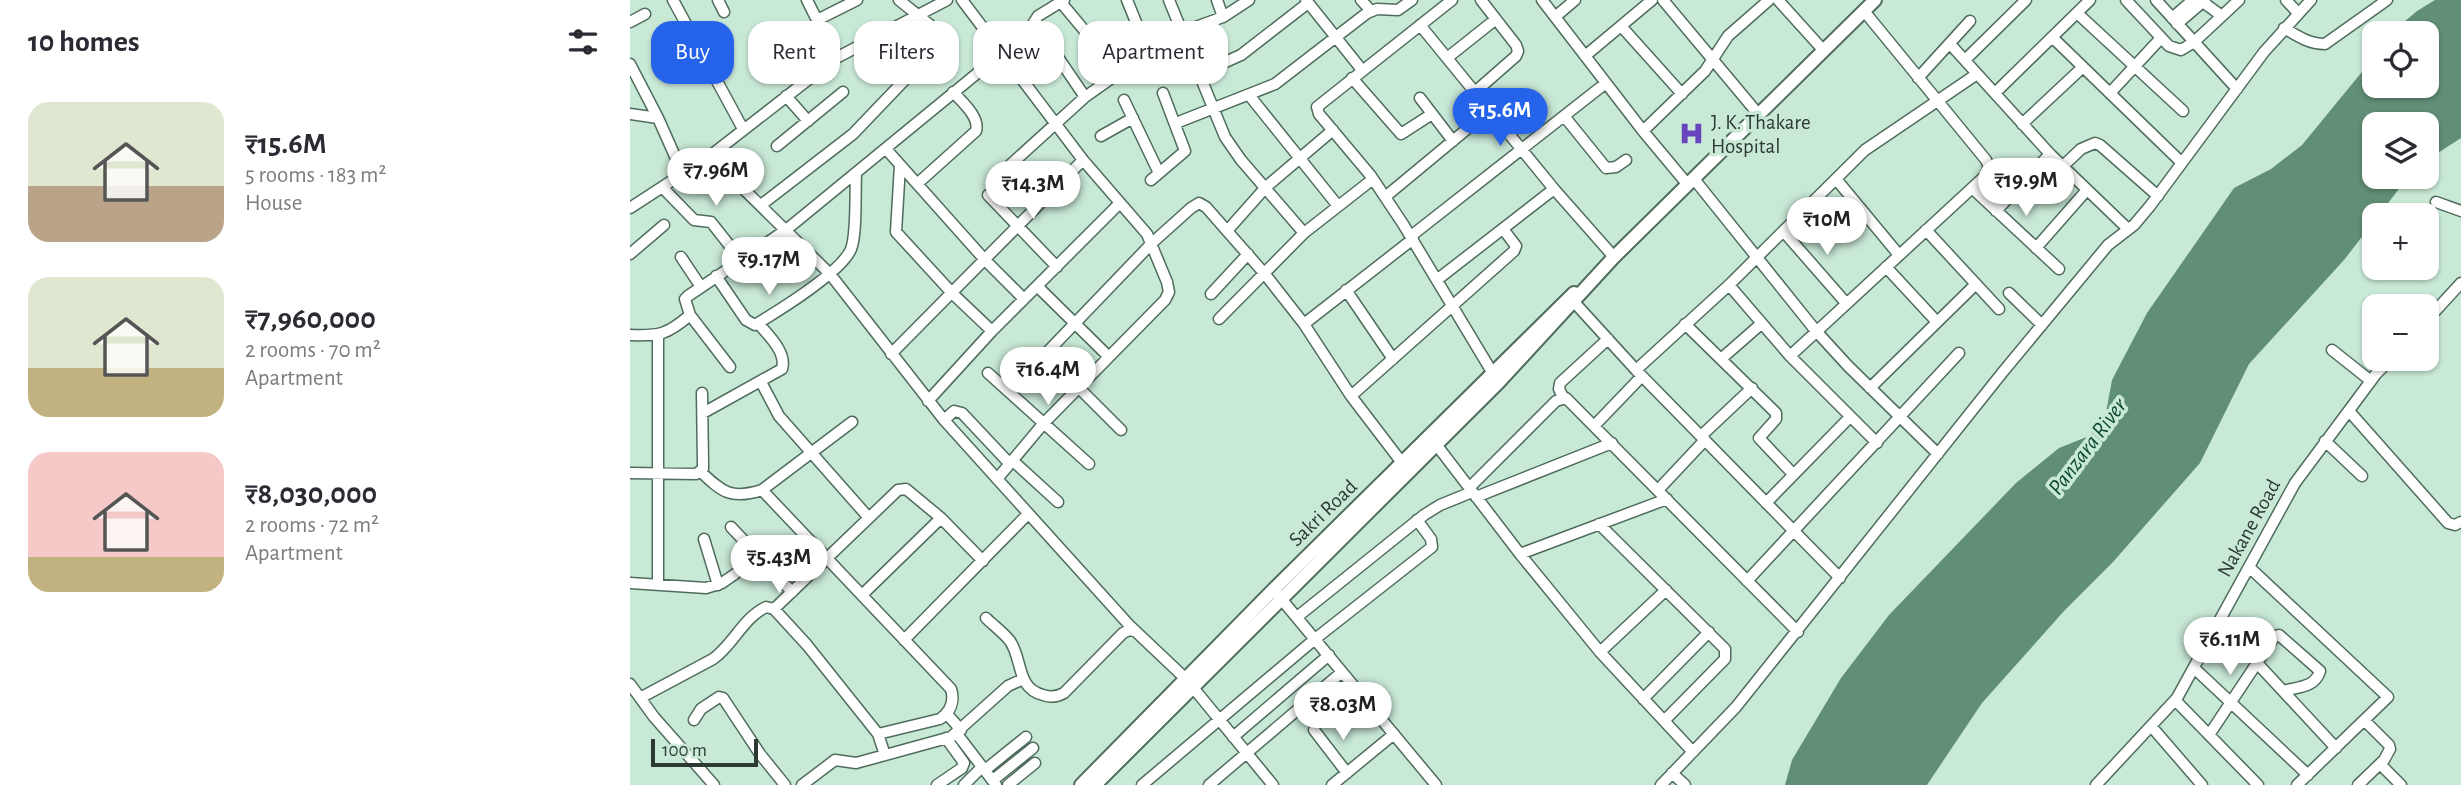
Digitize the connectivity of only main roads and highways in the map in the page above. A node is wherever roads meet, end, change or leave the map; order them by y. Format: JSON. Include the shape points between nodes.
{"nodes":[{"id":1,"x":1875,"y":0,"type":"edge"},
{"id":2,"x":1597,"y":274,"type":"junction"},
{"id":3,"x":1496,"y":378,"type":"junction"},
{"id":4,"x":1189,"y":683,"type":"junction"},
{"id":5,"x":1102,"y":783,"type":"edge"},
{"id":6,"x":1081,"y":785,"type":"edge"}],
"edges":[{"from":1,"to":2,"type":"main road","name":"Sakri Road"},
{"from":2,"to":3,"type":"main road","name":"Sakri Road"},
{"from":2,"to":3,"type":"main road","name":"Sakri Road","via":[[1559,306]]},
{"from":3,"to":4,"type":"main road","name":"Sakri Road"},
{"from":4,"to":5,"type":"main road","name":"Sakri Road"},
{"from":4,"to":6,"type":"main road","name":"Sakri Road"}]}
